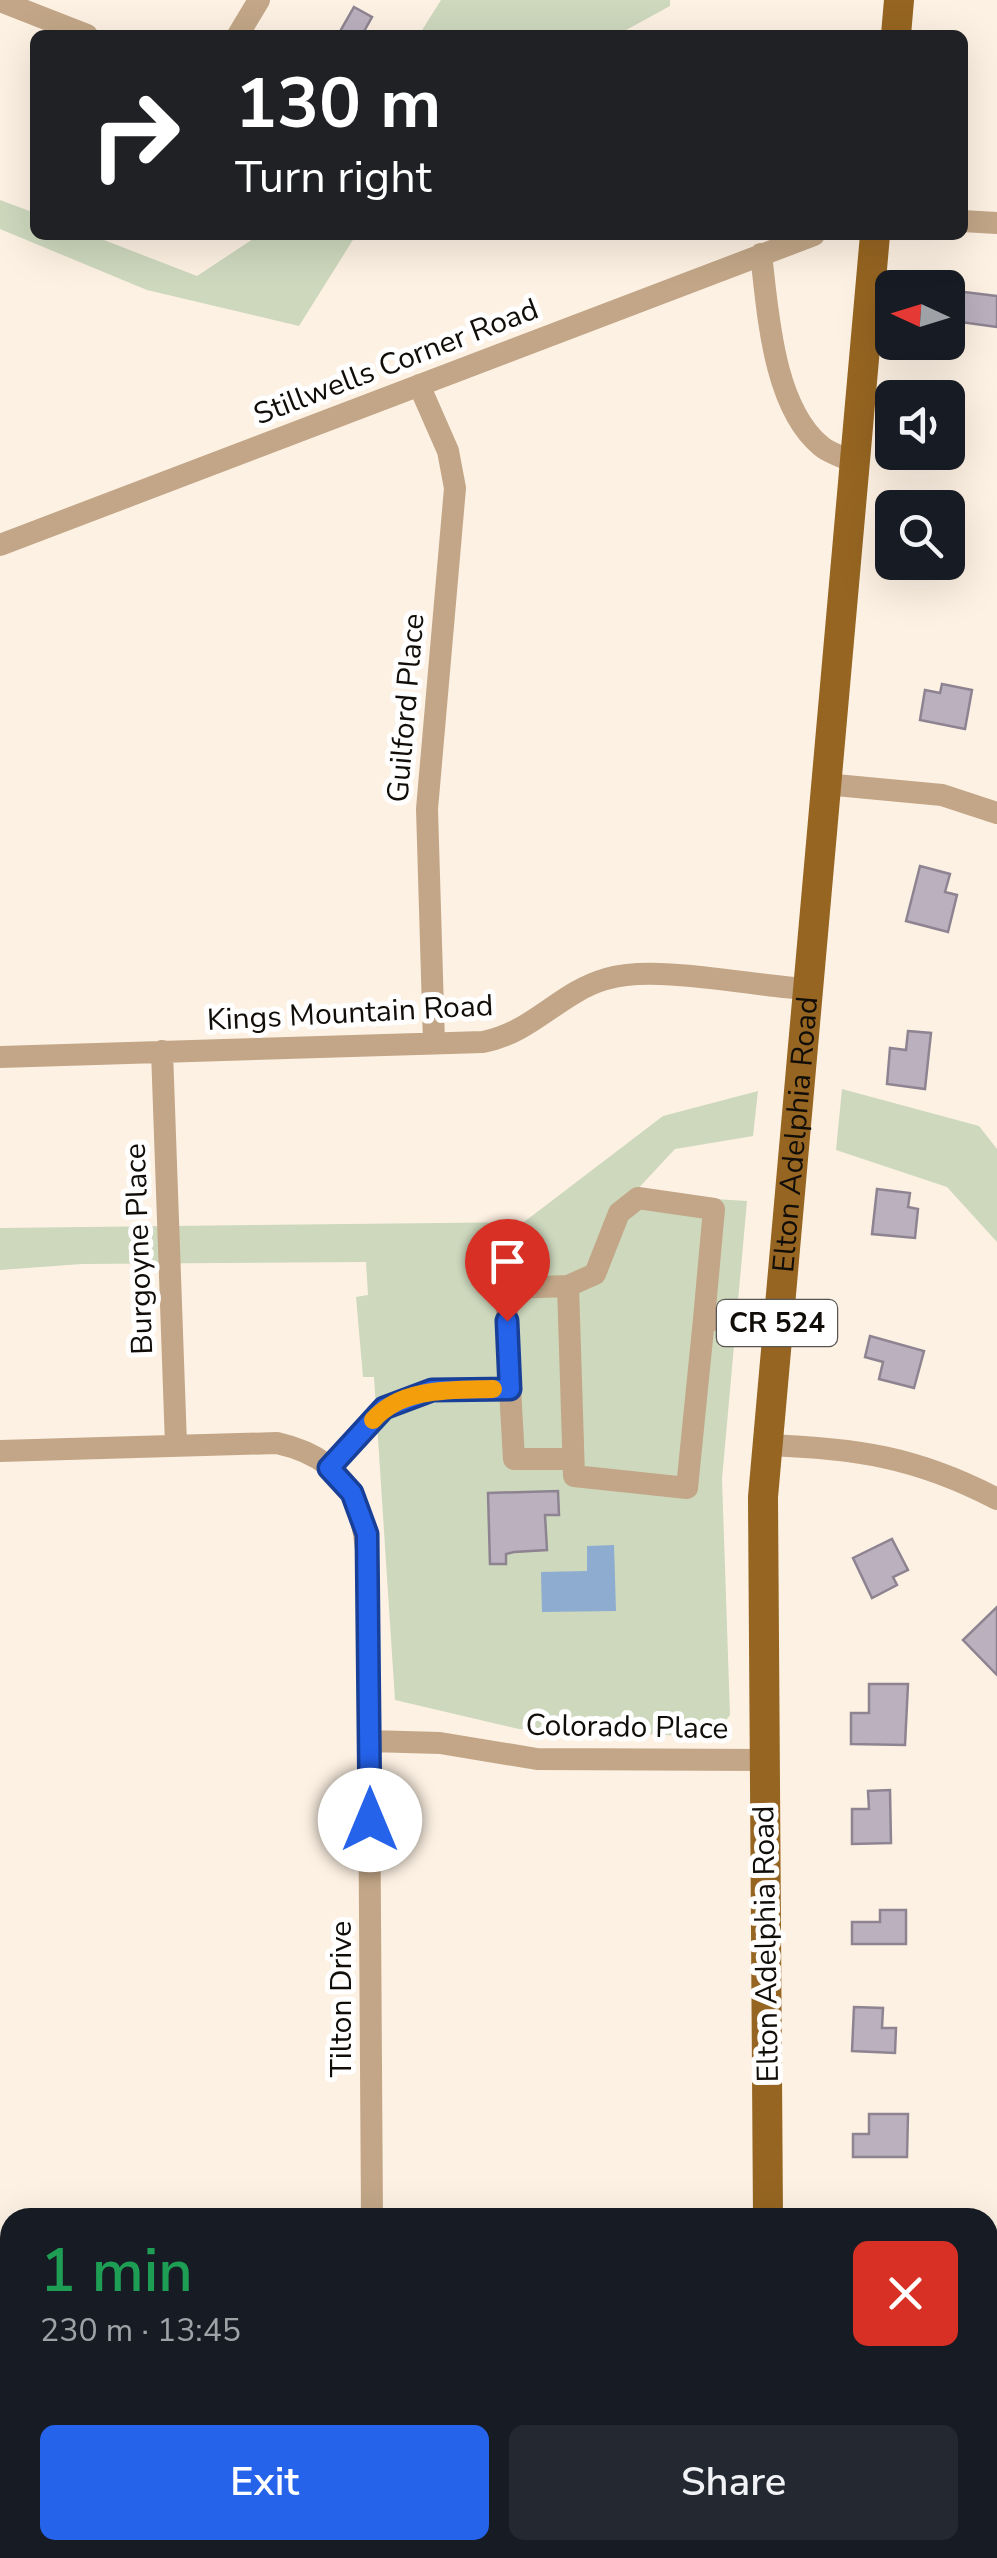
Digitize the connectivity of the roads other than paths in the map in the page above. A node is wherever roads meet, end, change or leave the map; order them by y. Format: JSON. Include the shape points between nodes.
{"nodes":[{"id":1,"x":259,"y":0,"type":"edge"},
{"id":2,"x":899,"y":0,"type":"edge"},
{"id":3,"x":0,"y":1,"type":"edge"},
{"id":4,"x":74,"y":30,"type":"edge"},
{"id":5,"x":241,"y":30,"type":"edge"},
{"id":6,"x":896,"y":30,"type":"edge"},
{"id":7,"x":968,"y":221,"type":"edge"},
{"id":8,"x":997,"y":223,"type":"edge"},
{"id":9,"x":800,"y":240,"type":"edge"},
{"id":10,"x":875,"y":240,"type":"edge"},
{"id":11,"x":761,"y":254,"type":"junction"},
{"id":12,"x":419,"y":385,"type":"junction"},
{"id":13,"x":857,"y":463,"type":"junction"},
{"id":14,"x":0,"y":544,"type":"edge"},
{"id":15,"x":825,"y":784,"type":"junction"},
{"id":16,"x":997,"y":813,"type":"edge"},
{"id":17,"x":806,"y":988,"type":"junction"},
{"id":18,"x":434,"y":1044,"type":"junction"},
{"id":19,"x":162,"y":1051,"type":"junction"},
{"id":20,"x":0,"y":1056,"type":"edge"},
{"id":21,"x":568,"y":1286,"type":"junction"},
{"id":22,"x":704,"y":1319,"type":"junction"},
{"id":23,"x":777,"y":1325,"type":"junction"},
{"id":24,"x":510,"y":1389,"type":"junction"},
{"id":25,"x":766,"y":1444,"type":"junction"},
{"id":26,"x":176,"y":1445,"type":"junction"},
{"id":27,"x":0,"y":1451,"type":"edge"},
{"id":28,"x":573,"y":1459,"type":"junction"},
{"id":29,"x":329,"y":1468,"type":"junction"},
{"id":30,"x":997,"y":1499,"type":"edge"},
{"id":31,"x":370,"y":1740,"type":"junction"},
{"id":32,"x":764,"y":1760,"type":"junction"},
{"id":33,"x":372,"y":2208,"type":"edge"},
{"id":34,"x":768,"y":2208,"type":"edge"}],
"edges":[{"from":1,"to":5,"type":"street"},
{"from":2,"to":6,"type":"main road"},
{"from":3,"to":4,"type":"street"},
{"from":7,"to":8,"type":"street"},
{"from":9,"to":11,"type":"street","name":"Stillwells Corner Road"},
{"from":10,"to":13,"type":"main road","name":"Elton Adelphia Road","number":"CR 524"},
{"from":11,"to":12,"type":"street","name":"Stillwells Corner Road"},
{"from":11,"to":13,"type":"street","via":[[775,356],[798,417],[822,448]]},
{"from":12,"to":14,"type":"street","name":"Stillwells Corner Road"},
{"from":12,"to":18,"type":"street","name":"Guilford Place","via":[[448,452],[454,488],[426,809]]},
{"from":13,"to":15,"type":"main road","name":"Elton Adelphia Road","number":"CR 524"},
{"from":15,"to":16,"type":"street","via":[[942,795]]},
{"from":15,"to":17,"type":"main road","name":"Elton Adelphia Road","number":"CR 524"},
{"from":17,"to":18,"type":"street","name":"Kings Mountain Road","via":[[625,974],[587,986],[521,1031],[483,1042]]},
{"from":17,"to":23,"type":"main road","name":"Elton Adelphia Road","number":"CR 524"},
{"from":18,"to":19,"type":"street","name":"Kings Mountain Road"},
{"from":19,"to":20,"type":"street","name":"Kings Mountain Road"},
{"from":19,"to":26,"type":"street","name":"Burgoyne Place"},
{"from":21,"to":22,"type":"street","via":[[594,1274],[619,1213],[638,1198],[714,1209]]},
{"from":21,"to":24,"type":"street","via":[[506,1288]]},
{"from":21,"to":28,"type":"street"},
{"from":22,"to":23,"type":"street"},
{"from":22,"to":28,"type":"street","via":[[687,1488],[574,1476]]},
{"from":23,"to":25,"type":"main road","name":"Elton Adelphia Road","number":"CR 524"},
{"from":24,"to":28,"type":"street","via":[[514,1459]]},
{"from":24,"to":29,"type":"street","via":[[432,1390],[384,1408]]},
{"from":25,"to":30,"type":"street","via":[[889,1455]]},
{"from":25,"to":32,"type":"main road","name":"Elton Adelphia Road","number":"CR 524"},
{"from":26,"to":27,"type":"street","name":"Tilton Drive"},
{"from":26,"to":29,"type":"street","name":"Tilton Drive","via":[[277,1444]]},
{"from":29,"to":31,"type":"street","name":"Tilton Drive","via":[[352,1493],[367,1534]]},
{"from":31,"to":32,"type":"street","name":"Colorado Place","via":[[440,1742],[537,1759]]},
{"from":31,"to":33,"type":"street","name":"Tilton Drive"},
{"from":32,"to":34,"type":"main road","name":"Elton Adelphia Road","number":"CR 524"}]}
